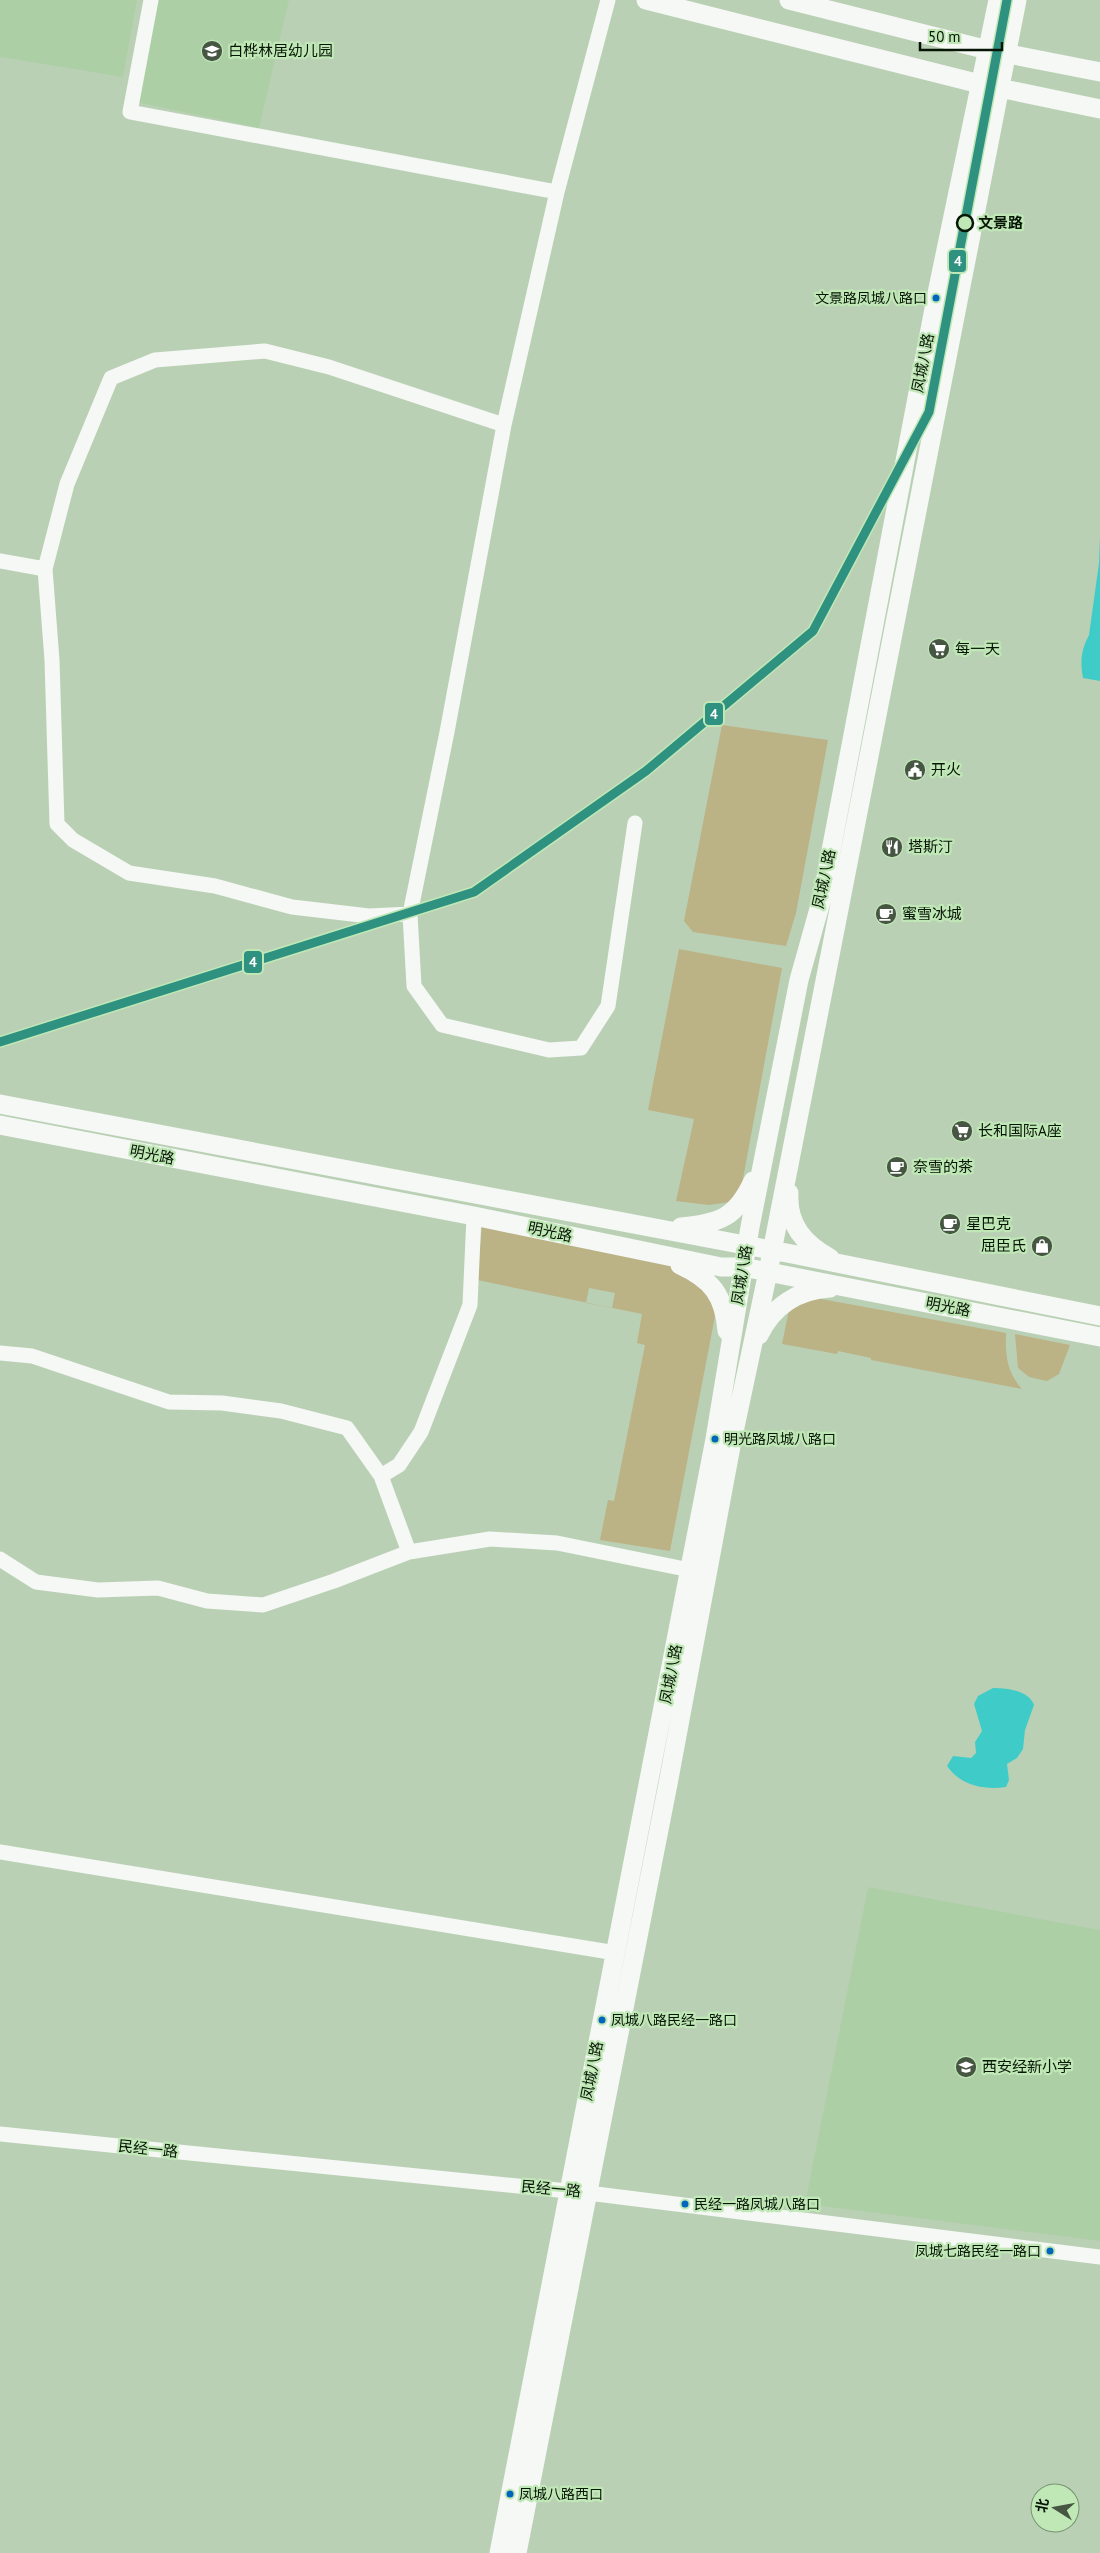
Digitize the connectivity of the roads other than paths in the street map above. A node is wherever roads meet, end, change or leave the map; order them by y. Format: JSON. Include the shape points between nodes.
{"nodes":[{"id":1,"x":151,"y":0,"type":"edge"},
{"id":2,"x":608,"y":0,"type":"edge"},
{"id":3,"x":646,"y":0,"type":"edge"},
{"id":4,"x":789,"y":0,"type":"edge"},
{"id":5,"x":998,"y":0,"type":"edge"},
{"id":6,"x":1017,"y":0,"type":"edge"},
{"id":7,"x":988,"y":50,"type":"junction"},
{"id":8,"x":1007,"y":53,"type":"junction"},
{"id":9,"x":1100,"y":72,"type":"edge"},
{"id":10,"x":980,"y":84,"type":"junction"},
{"id":11,"x":1000,"y":88,"type":"junction"},
{"id":12,"x":1100,"y":109,"type":"edge"},
{"id":13,"x":557,"y":192,"type":"junction"},
{"id":14,"x":504,"y":425,"type":"junction"},
{"id":15,"x":0,"y":561,"type":"edge"},
{"id":16,"x":45,"y":570,"type":"junction"},
{"id":17,"x":635,"y":822,"type":"dead end"},
{"id":18,"x":410,"y":914,"type":"junction"},
{"id":19,"x":0,"y":1104,"type":"edge"},
{"id":20,"x":0,"y":1125,"type":"edge"},
{"id":21,"x":765,"y":1152,"type":"junction"},
{"id":22,"x":790,"y":1155,"type":"junction"},
{"id":23,"x":474,"y":1216,"type":"junction"},
{"id":24,"x":660,"y":1229,"type":"junction"},
{"id":25,"x":746,"y":1246,"type":"junction"},
{"id":26,"x":772,"y":1251,"type":"junction"},
{"id":27,"x":656,"y":1254,"type":"junction"},
{"id":28,"x":850,"y":1266,"type":"junction"},
{"id":29,"x":743,"y":1267,"type":"junction"},
{"id":30,"x":768,"y":1272,"type":"junction"},
{"id":31,"x":846,"y":1287,"type":"junction"},
{"id":32,"x":1100,"y":1316,"type":"edge"},
{"id":33,"x":1100,"y":1336,"type":"edge"},
{"id":34,"x":0,"y":1353,"type":"edge"},
{"id":35,"x":728,"y":1355,"type":"junction"},
{"id":36,"x":749,"y":1360,"type":"junction"},
{"id":37,"x":380,"y":1476,"type":"junction"},
{"id":38,"x":408,"y":1552,"type":"junction"},
{"id":39,"x":0,"y":1559,"type":"edge"},
{"id":40,"x":690,"y":1570,"type":"junction"},
{"id":41,"x":0,"y":1852,"type":"edge"},
{"id":42,"x":616,"y":1954,"type":"junction"},
{"id":43,"x":0,"y":2134,"type":"edge"},
{"id":44,"x":568,"y":2191,"type":"junction"},
{"id":45,"x":588,"y":2193,"type":"junction"},
{"id":46,"x":1100,"y":2257,"type":"edge"},
{"id":47,"x":499,"y":2553,"type":"edge"},
{"id":48,"x":517,"y":2553,"type":"edge"}],
"edges":[{"from":1,"to":13,"type":"street","via":[[130,112]]},
{"from":2,"to":13,"type":"street"},
{"from":3,"to":10,"type":"main road"},
{"from":4,"to":7,"type":"main road"},
{"from":5,"to":7,"type":"main road","name":"凤城八路"},
{"from":6,"to":8,"type":"main road","name":"凤城八路"},
{"from":7,"to":8,"type":"main road"},
{"from":7,"to":10,"type":"main road","name":"凤城八路"},
{"from":8,"to":9,"type":"main road"},
{"from":8,"to":11,"type":"main road","name":"凤城八路"},
{"from":10,"to":11,"type":"main road"},
{"from":10,"to":21,"type":"main road","name":"凤城八路","via":[[822,898],[799,980]]},
{"from":11,"to":12,"type":"main road"},
{"from":11,"to":22,"type":"main road","name":"凤城八路"},
{"from":13,"to":14,"type":"street"},
{"from":14,"to":16,"type":"street","via":[[329,367],[265,351],[155,360],[111,378],[67,484]]},
{"from":14,"to":18,"type":"street"},
{"from":15,"to":16,"type":"street"},
{"from":16,"to":18,"type":"street","via":[[52,660],[57,824],[72,840],[129,873],[215,886],[292,907],[369,916]]},
{"from":17,"to":18,"type":"street","via":[[608,1006],[581,1048],[549,1050],[442,1025],[414,986]]},
{"from":19,"to":24,"type":"main road","name":"明光路"},
{"from":20,"to":23,"type":"main road","name":"明光路"},
{"from":21,"to":24,"type":"main road","via":[[745,1198],[730,1215],[702,1225]]},
{"from":21,"to":25,"type":"main road","name":"凤城八路"},
{"from":22,"to":26,"type":"main road","name":"凤城八路"},
{"from":22,"to":28,"type":"main road","via":[[789,1197],[793,1224],[818,1252]]},
{"from":23,"to":27,"type":"main road","name":"明光路"},
{"from":23,"to":37,"type":"street","via":[[470,1305],[421,1432],[399,1465]]},
{"from":24,"to":25,"type":"main road","name":"明光路"},
{"from":25,"to":26,"type":"main road","name":"明光路"},
{"from":25,"to":29,"type":"main road","name":"凤城八路"},
{"from":26,"to":28,"type":"main road","name":"明光路"},
{"from":26,"to":30,"type":"main road","name":"凤城八路"},
{"from":27,"to":29,"type":"main road","name":"明光路","via":[[721,1267]]},
{"from":27,"to":35,"type":"main road","via":[[703,1277],[716,1292],[726,1313]]},
{"from":28,"to":32,"type":"main road","name":"明光路"},
{"from":29,"to":30,"type":"main road","name":"明光路"},
{"from":29,"to":35,"type":"main road","name":"凤城八路"},
{"from":30,"to":31,"type":"main road","name":"明光路"},
{"from":30,"to":36,"type":"main road","name":"凤城八路"},
{"from":31,"to":33,"type":"main road","name":"明光路"},
{"from":31,"to":36,"type":"main road","via":[[816,1289],[785,1302],[762,1330]]},
{"from":34,"to":37,"type":"street","via":[[32,1356],[169,1402],[222,1403],[281,1411],[347,1428]]},
{"from":35,"to":40,"type":"main road","name":"凤城八路"},
{"from":36,"to":45,"type":"main road","name":"凤城八路"},
{"from":37,"to":38,"type":"street"},
{"from":38,"to":39,"type":"street","via":[[263,1605],[207,1601],[158,1588],[98,1590],[36,1582]]},
{"from":38,"to":40,"type":"street","via":[[490,1539],[557,1543]]},
{"from":40,"to":42,"type":"main road","name":"凤城八路"},
{"from":41,"to":42,"type":"street"},
{"from":42,"to":44,"type":"main road","name":"凤城八路"},
{"from":43,"to":44,"type":"street","name":"民经一路"},
{"from":44,"to":45,"type":"street","name":"民经一路"},
{"from":44,"to":47,"type":"main road","name":"凤城八路"},
{"from":45,"to":46,"type":"street","name":"民经一路"},
{"from":45,"to":48,"type":"main road","name":"凤城八路"}]}
